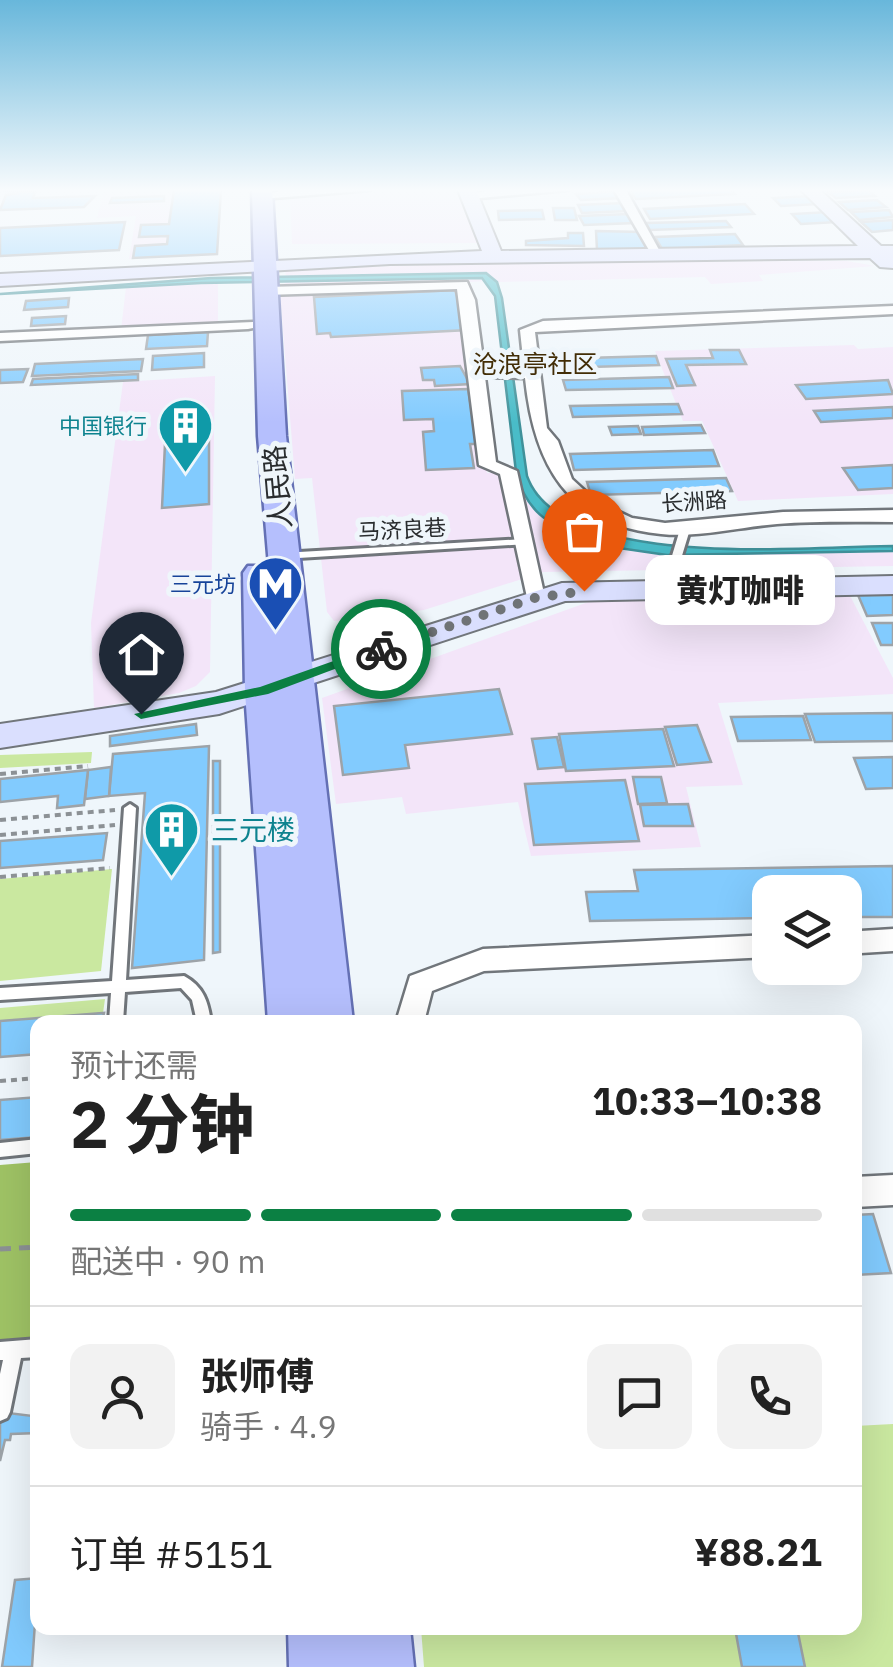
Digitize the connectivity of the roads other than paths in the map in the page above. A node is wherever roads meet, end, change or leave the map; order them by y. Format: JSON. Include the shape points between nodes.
{"nodes":[{"id":1,"x":256,"y":268,"type":"edge"},
{"id":2,"x":334,"y":268,"type":"edge"},
{"id":3,"x":256,"y":274,"type":"junction"},
{"id":4,"x":0,"y":277,"type":"edge"},
{"id":5,"x":893,"y":310,"type":"edge"},
{"id":6,"x":248,"y":325,"type":"junction"},
{"id":7,"x":0,"y":337,"type":"edge"},
{"id":8,"x":475,"y":372,"type":"junction"},
{"id":9,"x":517,"y":373,"type":"junction"},
{"id":10,"x":893,"y":516,"type":"edge"},
{"id":11,"x":682,"y":532,"type":"junction"},
{"id":12,"x":524,"y":542,"type":"junction"},
{"id":13,"x":282,"y":556,"type":"junction"},
{"id":14,"x":893,"y":585,"type":"edge"},
{"id":15,"x":701,"y":590,"type":"junction"},
{"id":16,"x":535,"y":598,"type":"junction"},
{"id":17,"x":278,"y":684,"type":"junction"},
{"id":18,"x":0,"y":736,"type":"edge"},
{"id":19,"x":130,"y":816,"type":"road end"},
{"id":20,"x":893,"y":940,"type":"edge"},
{"id":21,"x":862,"y":941,"type":"edge"},
{"id":22,"x":752,"y":947,"type":"edge"},
{"id":23,"x":118,"y":984,"type":"junction"},
{"id":24,"x":0,"y":994,"type":"edge"},
{"id":25,"x":116,"y":1015,"type":"edge"},
{"id":26,"x":203,"y":1015,"type":"edge"},
{"id":27,"x":291,"y":1015,"type":"edge"},
{"id":28,"x":329,"y":1015,"type":"edge"},
{"id":29,"x":412,"y":1015,"type":"edge"},
{"id":30,"x":30,"y":1147,"type":"edge"},
{"id":31,"x":0,"y":1150,"type":"edge"},
{"id":32,"x":893,"y":1190,"type":"edge"},
{"id":33,"x":862,"y":1192,"type":"edge"},
{"id":34,"x":7,"y":1350,"type":"edge"},
{"id":35,"x":1,"y":1412,"type":"edge"},
{"id":36,"x":321,"y":1635,"type":"edge"},
{"id":37,"x":378,"y":1635,"type":"edge"},
{"id":38,"x":323,"y":1667,"type":"edge"},
{"id":39,"x":380,"y":1667,"type":"edge"}],
"edges":[{"from":1,"to":3,"type":"main road","name":"人民路"},
{"from":2,"to":3,"type":"main road"},
{"from":3,"to":4,"type":"main road"},
{"from":3,"to":6,"type":"main road","name":"人民路"},
{"from":3,"to":8,"type":"street","via":[[462,284]]},
{"from":3,"to":13,"type":"main road","name":"人民路"},
{"from":5,"to":9,"type":"street","name":"长洲路","via":[[543,325],[527,330]]},
{"from":6,"to":7,"type":"street"},
{"from":6,"to":17,"type":"main road","name":"人民路"},
{"from":8,"to":9,"type":"street"},
{"from":8,"to":12,"type":"street","via":[[488,465],[508,471]]},
{"from":9,"to":11,"type":"street","name":"长洲路","via":[[564,481],[590,505],[627,524]]},
{"from":10,"to":11,"type":"street","name":"长洲路"},
{"from":11,"to":15,"type":"lane","via":[[676,559]]},
{"from":12,"to":13,"type":"lane","name":"马济良巷"},
{"from":12,"to":16,"type":"street"},
{"from":13,"to":17,"type":"main road","name":"人民路"},
{"from":14,"to":15,"type":"main road"},
{"from":15,"to":16,"type":"main road","via":[[572,591]]},
{"from":16,"to":17,"type":"main road"},
{"from":17,"to":18,"type":"main road","via":[[219,702]]},
{"from":17,"to":27,"type":"main road","name":"人民路"},
{"from":17,"to":28,"type":"main road","name":"人民路"},
{"from":19,"to":23,"type":"lane"},
{"from":20,"to":21,"type":"street"},
{"from":22,"to":29,"type":"street","via":[[483,960],[420,984]]},
{"from":23,"to":24,"type":"lane"},
{"from":23,"to":25,"type":"lane"},
{"from":23,"to":26,"type":"lane","via":[[184,982],[199,997]]},
{"from":30,"to":31,"type":"lane"},
{"from":32,"to":33,"type":"street"},
{"from":34,"to":35,"type":"lane"},
{"from":36,"to":38,"type":"main road"},
{"from":37,"to":39,"type":"main road"}]}
